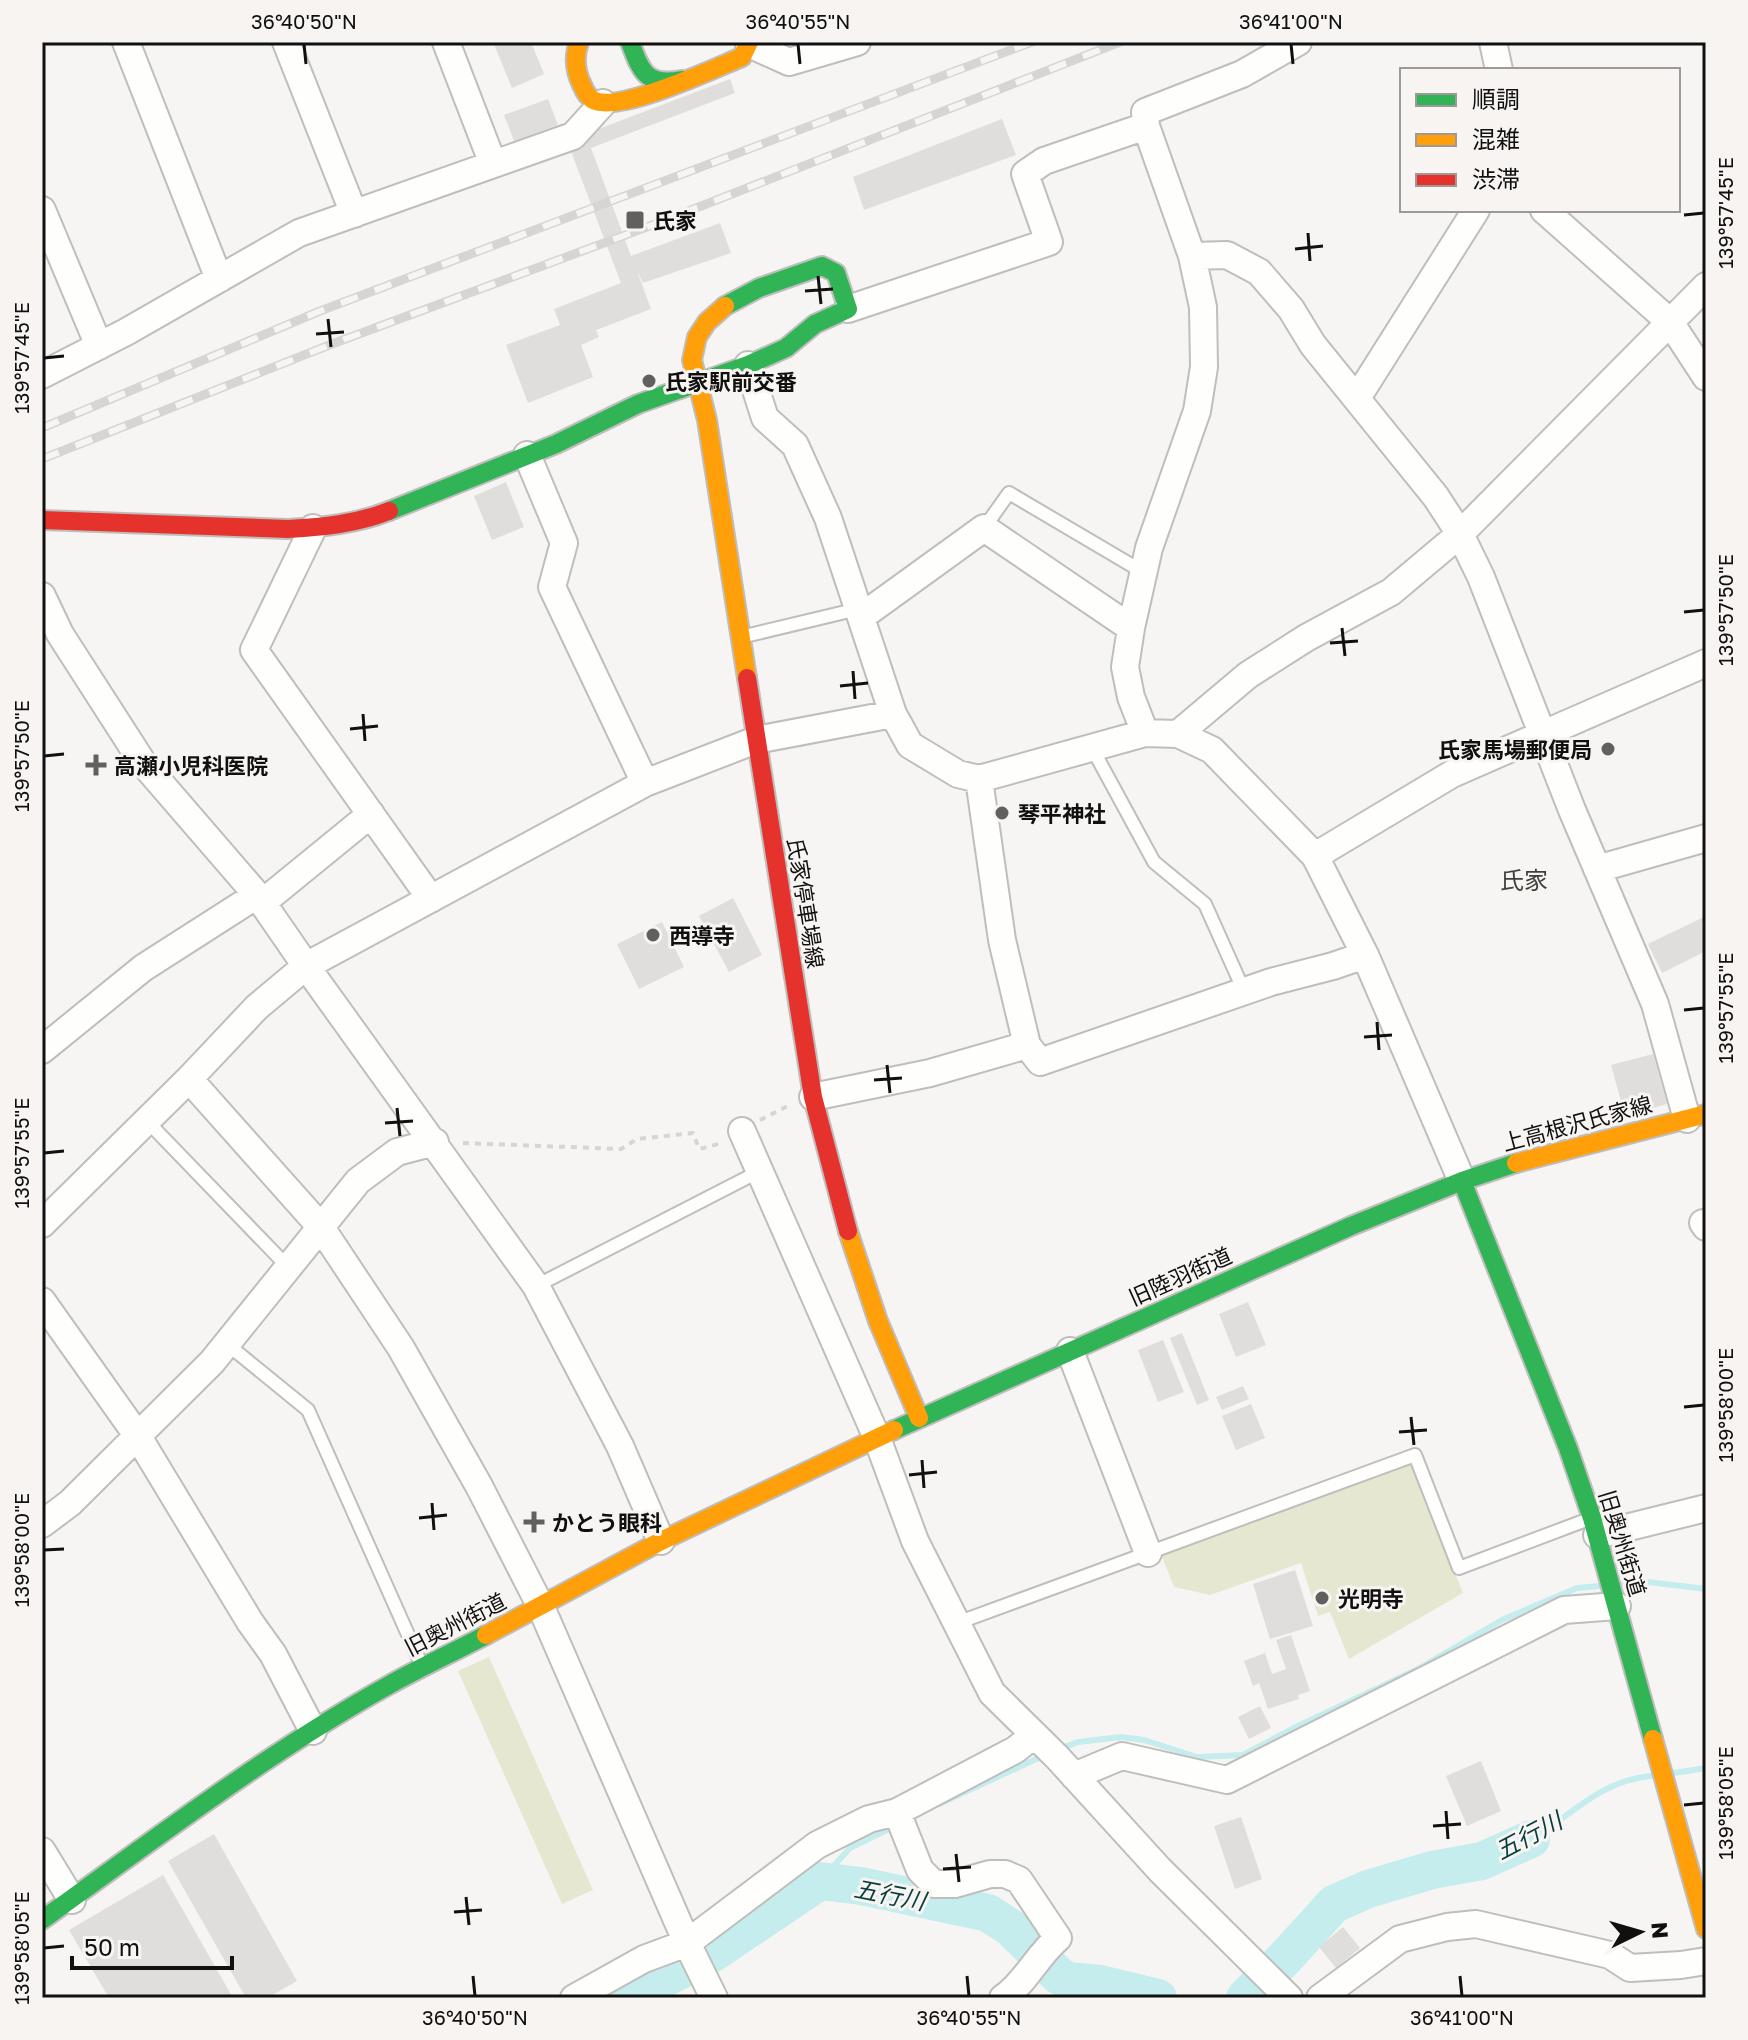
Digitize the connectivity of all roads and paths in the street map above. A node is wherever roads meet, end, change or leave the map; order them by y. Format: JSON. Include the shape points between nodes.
{"nodes":[{"id":1,"x":126,"y":42,"type":"edge"},
{"id":2,"x":286,"y":42,"type":"edge"},
{"id":3,"x":446,"y":42,"type":"edge"},
{"id":4,"x":579,"y":42,"type":"edge"},
{"id":5,"x":630,"y":42,"type":"edge"},
{"id":6,"x":857,"y":42,"type":"edge"},
{"id":7,"x":1298,"y":42,"type":"edge"},
{"id":8,"x":1493,"y":42,"type":"edge"},
{"id":9,"x":749,"y":43,"type":"edge"},
{"id":10,"x":1499,"y":68,"type":"edge"},
{"id":11,"x":684,"y":79,"type":"junction"},
{"id":12,"x":603,"y":103,"type":"junction"},
{"id":13,"x":1146,"y":126,"type":"junction"},
{"id":14,"x":493,"y":164,"type":"junction"},
{"id":15,"x":42,"y":210,"type":"edge"},
{"id":16,"x":1475,"y":212,"type":"edge"},
{"id":17,"x":1546,"y":212,"type":"edge"},
{"id":18,"x":354,"y":214,"type":"junction"},
{"id":19,"x":1192,"y":256,"type":"junction"},
{"id":20,"x":219,"y":279,"type":"junction"},
{"id":21,"x":1706,"y":286,"type":"edge"},
{"id":22,"x":848,"y":309,"type":"junction"},
{"id":23,"x":1670,"y":322,"type":"junction"},
{"id":24,"x":99,"y":346,"type":"junction"},
{"id":25,"x":748,"y":365,"type":"junction"},
{"id":26,"x":42,"y":375,"type":"edge"},
{"id":27,"x":1706,"y":377,"type":"edge"},
{"id":28,"x":698,"y":381,"type":"junction"},
{"id":29,"x":1357,"y":398,"type":"junction"},
{"id":30,"x":527,"y":455,"type":"junction"},
{"id":31,"x":42,"y":520,"type":"edge"},
{"id":32,"x":313,"y":528,"type":"junction"},
{"id":33,"x":984,"y":528,"type":"junction"},
{"id":34,"x":1460,"y":534,"type":"junction"},
{"id":35,"x":1143,"y":572,"type":"junction"},
{"id":36,"x":42,"y":596,"type":"edge"},
{"id":37,"x":860,"y":613,"type":"junction"},
{"id":38,"x":1131,"y":628,"type":"junction"},
{"id":39,"x":740,"y":637,"type":"junction"},
{"id":40,"x":1706,"y":663,"type":"edge"},
{"id":41,"x":893,"y":714,"type":"junction"},
{"id":42,"x":1145,"y":733,"type":"junction"},
{"id":43,"x":1542,"y":733,"type":"junction"},
{"id":44,"x":1178,"y":734,"type":"junction"},
{"id":45,"x":756,"y":740,"type":"junction"},
{"id":46,"x":1092,"y":748,"type":"junction"},
{"id":47,"x":979,"y":779,"type":"junction"},
{"id":48,"x":645,"y":783,"type":"junction"},
{"id":49,"x":371,"y":814,"type":"junction"},
{"id":50,"x":1706,"y":838,"type":"edge"},
{"id":51,"x":1315,"y":856,"type":"junction"},
{"id":52,"x":1597,"y":869,"type":"junction"},
{"id":53,"x":260,"y":899,"type":"junction"},
{"id":54,"x":431,"y":899,"type":"junction"},
{"id":55,"x":1365,"y":955,"type":"junction"},
{"id":56,"x":306,"y":966,"type":"junction"},
{"id":57,"x":1244,"y":991,"type":"junction"},
{"id":58,"x":1027,"y":1045,"type":"junction"},
{"id":59,"x":42,"y":1050,"type":"edge"},
{"id":60,"x":189,"y":1079,"type":"junction"},
{"id":61,"x":813,"y":1097,"type":"junction"},
{"id":62,"x":1697,"y":1116,"type":"edge"},
{"id":63,"x":147,"y":1121,"type":"junction"},
{"id":64,"x":742,"y":1131,"type":"junction"},
{"id":65,"x":435,"y":1142,"type":"junction"},
{"id":66,"x":760,"y":1171,"type":"junction"},
{"id":67,"x":1462,"y":1181,"type":"junction"},
{"id":68,"x":42,"y":1224,"type":"edge"},
{"id":69,"x":320,"y":1226,"type":"junction"},
{"id":70,"x":288,"y":1267,"type":"junction"},
{"id":71,"x":536,"y":1286,"type":"junction"},
{"id":72,"x":42,"y":1301,"type":"edge"},
{"id":73,"x":227,"y":1344,"type":"junction"},
{"id":74,"x":1070,"y":1351,"type":"junction"},
{"id":75,"x":919,"y":1418,"type":"junction"},
{"id":76,"x":137,"y":1435,"type":"junction"},
{"id":77,"x":877,"y":1438,"type":"junction"},
{"id":78,"x":1706,"y":1508,"type":"edge"},
{"id":79,"x":46,"y":1514,"type":"edge"},
{"id":80,"x":1594,"y":1526,"type":"junction"},
{"id":81,"x":661,"y":1541,"type":"junction"},
{"id":82,"x":1148,"y":1553,"type":"junction"},
{"id":83,"x":1617,"y":1606,"type":"junction"},
{"id":84,"x":541,"y":1607,"type":"junction"},
{"id":85,"x":957,"y":1623,"type":"junction"},
{"id":86,"x":423,"y":1667,"type":"junction"},
{"id":87,"x":313,"y":1731,"type":"junction"},
{"id":88,"x":1052,"y":1754,"type":"junction"},
{"id":89,"x":901,"y":1822,"type":"junction"},
{"id":90,"x":42,"y":1851,"type":"edge"},
{"id":91,"x":1699,"y":1881,"type":"edge"},
{"id":92,"x":72,"y":1900,"type":"junction"},
{"id":93,"x":42,"y":1920,"type":"edge"},
{"id":94,"x":1706,"y":1929,"type":"edge"},
{"id":95,"x":689,"y":1947,"type":"junction"},
{"id":96,"x":1706,"y":1961,"type":"edge"},
{"id":97,"x":1273,"y":1983,"type":"edge"},
{"id":98,"x":708,"y":1987,"type":"edge"},
{"id":99,"x":574,"y":1998,"type":"edge"},
{"id":100,"x":1003,"y":1998,"type":"edge"},
{"id":101,"x":1320,"y":1998,"type":"edge"}],
"edges":[{"from":1,"to":20,"type":"street"},
{"from":2,"to":18,"type":"street"},
{"from":3,"to":14,"type":"street"},
{"from":4,"to":12,"type":"main road","via":[[575,67],[583,88]]},
{"from":5,"to":11,"type":"main road","via":[[649,79],[664,85]]},
{"from":6,"to":9,"type":"street","via":[[789,62]]},
{"from":7,"to":13,"type":"street","via":[[1242,74],[1145,112]]},
{"from":8,"to":10,"type":"street"},
{"from":9,"to":11,"type":"main road","via":[[742,57]]},
{"from":11,"to":12,"type":"main road","via":[[630,100]]},
{"from":12,"to":14,"type":"street","via":[[573,136]]},
{"from":13,"to":19,"type":"street"},
{"from":13,"to":22,"type":"street","via":[[1044,161],[1025,174],[1049,242]]},
{"from":14,"to":18,"type":"street"},
{"from":15,"to":24,"type":"street"},
{"from":16,"to":29,"type":"street"},
{"from":17,"to":23,"type":"street"},
{"from":18,"to":20,"type":"street","via":[[299,233]]},
{"from":19,"to":29,"type":"street","via":[[1227,255],[1259,272]]},
{"from":19,"to":35,"type":"street","via":[[1203,307],[1204,367],[1197,411]]},
{"from":20,"to":24,"type":"street"},
{"from":21,"to":23,"type":"street"},
{"from":22,"to":25,"type":"main road"},
{"from":22,"to":28,"type":"main road","name":"氏家停車場線","via":[[836,273],[822,266],[745,293],[696,338],[691,356]]},
{"from":23,"to":27,"type":"street"},
{"from":23,"to":34,"type":"street"},
{"from":24,"to":26,"type":"street"},
{"from":25,"to":28,"type":"main road"},
{"from":25,"to":37,"type":"street","via":[[765,418],[795,445],[828,518]]},
{"from":28,"to":30,"type":"main road"},
{"from":28,"to":39,"type":"main road","name":"氏家停車場線"},
{"from":29,"to":34,"type":"street"},
{"from":30,"to":32,"type":"main road","via":[[368,519]]},
{"from":30,"to":48,"type":"street","via":[[564,543],[552,587]]},
{"from":31,"to":32,"type":"main road"},
{"from":32,"to":49,"type":"street","via":[[254,650]]},
{"from":33,"to":35,"type":"lane","via":[[1009,493]]},
{"from":33,"to":37,"type":"street"},
{"from":33,"to":38,"type":"street"},
{"from":34,"to":43,"type":"street"},
{"from":34,"to":44,"type":"street","via":[[1391,592],[1248,675]]},
{"from":35,"to":38,"type":"street"},
{"from":36,"to":53,"type":"street","via":[[60,634],[143,763]]},
{"from":37,"to":39,"type":"lane"},
{"from":37,"to":41,"type":"street"},
{"from":38,"to":42,"type":"street","via":[[1125,667]]},
{"from":39,"to":45,"type":"main road","name":"氏家停車場線"},
{"from":40,"to":43,"type":"street"},
{"from":41,"to":45,"type":"street"},
{"from":41,"to":47,"type":"street","via":[[910,745],[958,774]]},
{"from":42,"to":44,"type":"street"},
{"from":42,"to":46,"type":"street"},
{"from":43,"to":51,"type":"street","via":[[1452,774]]},
{"from":43,"to":52,"type":"street"},
{"from":44,"to":51,"type":"street","via":[[1212,750]]},
{"from":45,"to":48,"type":"street"},
{"from":45,"to":61,"type":"main road","name":"氏家停車場線"},
{"from":46,"to":47,"type":"street"},
{"from":46,"to":57,"type":"lane","via":[[1154,862],[1205,904]]},
{"from":47,"to":58,"type":"street","via":[[1002,940]]},
{"from":48,"to":54,"type":"street"},
{"from":49,"to":53,"type":"street"},
{"from":49,"to":54,"type":"street"},
{"from":50,"to":52,"type":"street"},
{"from":51,"to":55,"type":"street"},
{"from":52,"to":62,"type":"street"},
{"from":53,"to":56,"type":"street"},
{"from":53,"to":59,"type":"street","via":[[143,968]]},
{"from":54,"to":56,"type":"street"},
{"from":55,"to":57,"type":"street"},
{"from":55,"to":67,"type":"street"},
{"from":56,"to":60,"type":"street","via":[[257,1007]]},
{"from":56,"to":65,"type":"street"},
{"from":57,"to":58,"type":"street","via":[[1040,1062]]},
{"from":58,"to":61,"type":"street","via":[[930,1073]]},
{"from":60,"to":63,"type":"street"},
{"from":60,"to":69,"type":"street"},
{"from":61,"to":64,"type":"path","via":[[774,1111]]},
{"from":61,"to":75,"type":"main road","name":"氏家停車場線","via":[[852,1248]]},
{"from":62,"to":67,"type":"main road","name":"上高根沢氏家線"},
{"from":63,"to":68,"type":"street"},
{"from":63,"to":70,"type":"lane"},
{"from":64,"to":65,"type":"path","via":[[699,1149],[693,1133],[637,1139],[621,1149]]},
{"from":64,"to":66,"type":"street"},
{"from":65,"to":69,"type":"street","via":[[397,1152],[358,1181]]},
{"from":65,"to":71,"type":"street"},
{"from":66,"to":71,"type":"lane"},
{"from":66,"to":77,"type":"street"},
{"from":67,"to":74,"type":"main road","name":"旧陸羽街道"},
{"from":67,"to":80,"type":"main road","name":"旧奥州街道"},
{"from":69,"to":70,"type":"street"},
{"from":69,"to":84,"type":"street","via":[[401,1348]]},
{"from":70,"to":73,"type":"street"},
{"from":71,"to":81,"type":"street","via":[[620,1446]]},
{"from":72,"to":76,"type":"street"},
{"from":73,"to":76,"type":"street"},
{"from":73,"to":86,"type":"lane","via":[[308,1410]]},
{"from":74,"to":75,"type":"main road","name":"旧陸羽街道"},
{"from":74,"to":82,"type":"street"},
{"from":75,"to":77,"type":"main road","name":"旧奥州街道"},
{"from":76,"to":79,"type":"street","via":[[70,1503]]},
{"from":76,"to":87,"type":"street","via":[[273,1654]]},
{"from":77,"to":81,"type":"main road","name":"旧奥州街道"},
{"from":77,"to":85,"type":"street","via":[[915,1541]]},
{"from":78,"to":80,"type":"street"},
{"from":80,"to":82,"type":"lane","via":[[1459,1568],[1415,1455]]},
{"from":80,"to":83,"type":"main road","name":"旧奥州街道"},
{"from":81,"to":84,"type":"main road","name":"旧奥州街道"},
{"from":82,"to":85,"type":"lane"},
{"from":83,"to":88,"type":"street","via":[[1564,1610],[1227,1780],[1122,1756]]},
{"from":83,"to":91,"type":"main road","name":"旧奥州街道"},
{"from":84,"to":86,"type":"main road","name":"旧奥州街道"},
{"from":84,"to":95,"type":"street"},
{"from":85,"to":88,"type":"street","via":[[992,1693]]},
{"from":86,"to":87,"type":"main road","name":"旧奥州街道"},
{"from":87,"to":92,"type":"main road","name":"旧奥州街道"},
{"from":88,"to":89,"type":"street","via":[[1015,1750]]},
{"from":88,"to":97,"type":"street"},
{"from":89,"to":95,"type":"street","via":[[869,1819],[817,1845]]},
{"from":89,"to":100,"type":"street","via":[[920,1870],[934,1884],[990,1874],[1019,1880],[1058,1938]]},
{"from":90,"to":92,"type":"street"},
{"from":91,"to":94,"type":"main road","name":"旧奥州街道"},
{"from":92,"to":93,"type":"main road","name":"旧奥州街道"},
{"from":95,"to":98,"type":"street"},
{"from":95,"to":99,"type":"street","via":[[644,1959]]},
{"from":96,"to":101,"type":"street","via":[[1630,1968],[1610,1955],[1476,1924],[1400,1939]]}]}
